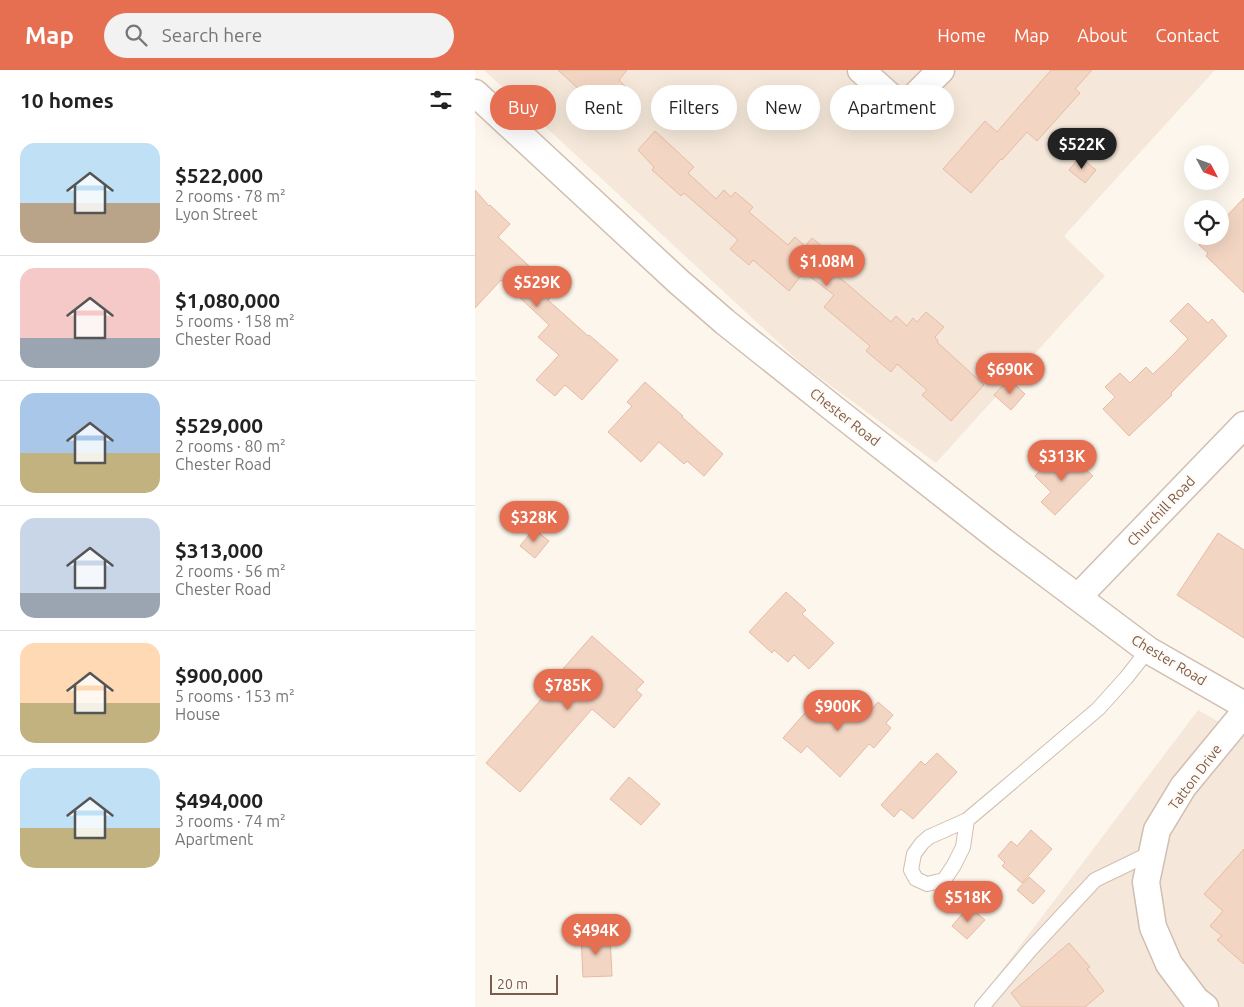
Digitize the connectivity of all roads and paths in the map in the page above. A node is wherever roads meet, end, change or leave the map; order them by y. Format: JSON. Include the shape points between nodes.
{"nodes":[{"id":1,"x":861,"y":70,"type":"edge"},
{"id":2,"x":941,"y":70,"type":"edge"},
{"id":3,"x":475,"y":93,"type":"edge"},
{"id":4,"x":1244,"y":425,"type":"edge"},
{"id":5,"x":1078,"y":597,"type":"junction"},
{"id":6,"x":1148,"y":650,"type":"junction"},
{"id":7,"x":1244,"y":704,"type":"edge"},
{"id":8,"x":1244,"y":713,"type":"edge"},
{"id":9,"x":967,"y":820,"type":"junction"},
{"id":10,"x":1153,"y":852,"type":"junction"},
{"id":11,"x":982,"y":1007,"type":"edge"},
{"id":12,"x":1205,"y":1007,"type":"edge"}],
"edges":[{"from":1,"to":2,"type":"street","via":[[903,108]]},
{"from":3,"to":5,"type":"street","name":"Chester Road","via":[[725,322]]},
{"from":4,"to":5,"type":"street","name":"Churchill Road"},
{"from":5,"to":6,"type":"street","name":"Chester Road"},
{"from":6,"to":7,"type":"street","name":"Chester Road"},
{"from":6,"to":9,"type":"lane","via":[[1097,709]]},
{"from":8,"to":10,"type":"street","name":"Tatton Drive","via":[[1183,787],[1157,830]]},
{"from":9,"to":9,"type":"lane","via":[[922,843],[914,854],[911,870],[916,879],[927,884],[944,880],[963,847]]},
{"from":10,"to":11,"type":"lane","via":[[1095,880]]},
{"from":10,"to":12,"type":"street","name":"Tatton Drive","via":[[1147,882],[1153,927],[1169,964]]}]}
